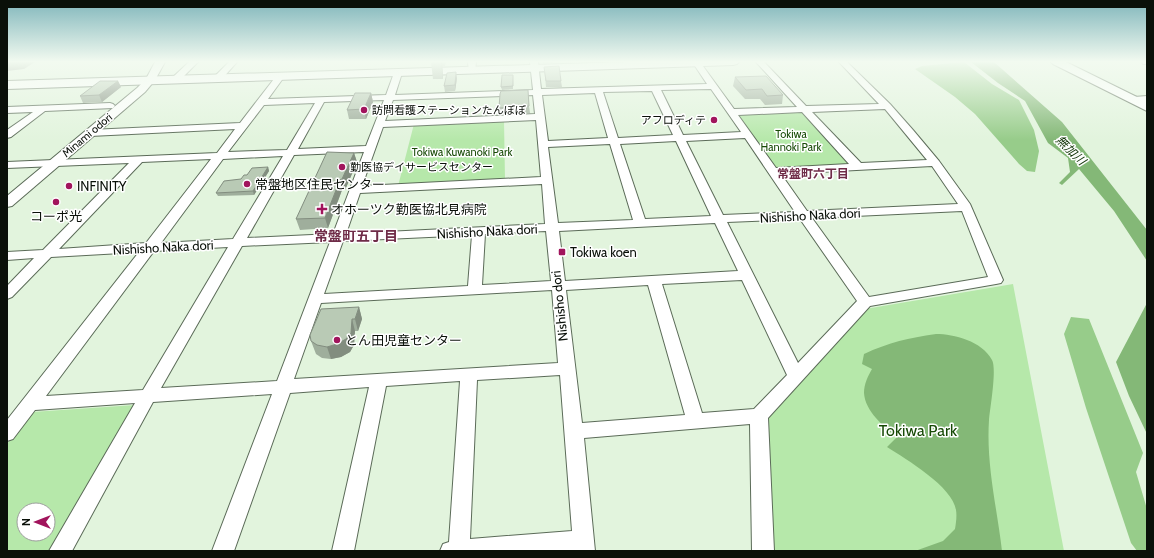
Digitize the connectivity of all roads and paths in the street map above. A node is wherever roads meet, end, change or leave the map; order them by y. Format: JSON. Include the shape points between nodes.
{"nodes":[{"id":1,"x":135,"y":88,"type":"edge"},
{"id":2,"x":138,"y":88,"type":"edge"},
{"id":3,"x":271,"y":88,"type":"edge"},
{"id":4,"x":392,"y":88,"type":"edge"},
{"id":5,"x":537,"y":88,"type":"edge"},
{"id":6,"x":654,"y":88,"type":"edge"},
{"id":7,"x":655,"y":88,"type":"edge"},
{"id":8,"x":714,"y":88,"type":"edge"},
{"id":9,"x":784,"y":88,"type":"edge"},
{"id":10,"x":869,"y":88,"type":"edge"},
{"id":11,"x":1110,"y":88,"type":"edge"},
{"id":12,"x":598,"y":90,"type":"junction"},
{"id":13,"x":537,"y":92,"type":"junction"},
{"id":14,"x":390,"y":97,"type":"junction"},
{"id":15,"x":321,"y":100,"type":"junction"},
{"id":16,"x":1134,"y":100,"type":"junction"},
{"id":17,"x":1147,"y":100,"type":"edge"},
{"id":18,"x":260,"y":102,"type":"junction"},
{"id":19,"x":110,"y":106,"type":"junction"},
{"id":20,"x":887,"y":106,"type":"junction"},
{"id":21,"x":1147,"y":107,"type":"edge"},
{"id":22,"x":44,"y":108,"type":"junction"},
{"id":23,"x":7,"y":110,"type":"edge"},
{"id":24,"x":805,"y":110,"type":"junction"},
{"id":25,"x":732,"y":112,"type":"junction"},
{"id":26,"x":539,"y":117,"type":"junction"},
{"id":27,"x":380,"y":124,"type":"junction"},
{"id":28,"x":242,"y":126,"type":"junction"},
{"id":29,"x":90,"y":133,"type":"junction"},
{"id":30,"x":7,"y":135,"type":"edge"},
{"id":31,"x":747,"y":135,"type":"junction"},
{"id":32,"x":679,"y":138,"type":"junction"},
{"id":33,"x":614,"y":141,"type":"junction"},
{"id":34,"x":542,"y":144,"type":"junction"},
{"id":35,"x":370,"y":149,"type":"junction"},
{"id":36,"x":291,"y":153,"type":"junction"},
{"id":37,"x":219,"y":156,"type":"junction"},
{"id":38,"x":138,"y":160,"type":"junction"},
{"id":39,"x":54,"y":163,"type":"junction"},
{"id":40,"x":935,"y":163,"type":"junction"},
{"id":41,"x":7,"y":164,"type":"edge"},
{"id":42,"x":42,"y":164,"type":"junction"},
{"id":43,"x":858,"y":166,"type":"junction"},
{"id":44,"x":772,"y":171,"type":"junction"},
{"id":45,"x":546,"y":180,"type":"junction"},
{"id":46,"x":355,"y":190,"type":"junction"},
{"id":47,"x":7,"y":192,"type":"edge"},
{"id":48,"x":7,"y":203,"type":"edge"},
{"id":49,"x":966,"y":207,"type":"junction"},
{"id":50,"x":802,"y":215,"type":"junction"},
{"id":51,"x":720,"y":220,"type":"junction"},
{"id":52,"x":640,"y":223,"type":"junction"},
{"id":53,"x":552,"y":228,"type":"junction"},
{"id":54,"x":479,"y":231,"type":"junction"},
{"id":55,"x":338,"y":238,"type":"junction"},
{"id":56,"x":238,"y":243,"type":"junction"},
{"id":57,"x":149,"y":248,"type":"junction"},
{"id":58,"x":46,"y":254,"type":"junction"},
{"id":59,"x":7,"y":256,"type":"edge"},
{"id":60,"x":747,"y":275,"type":"junction"},
{"id":61,"x":654,"y":280,"type":"junction"},
{"id":62,"x":557,"y":285,"type":"junction"},
{"id":63,"x":475,"y":290,"type":"junction"},
{"id":64,"x":7,"y":294,"type":"edge"},
{"id":65,"x":316,"y":299,"type":"junction"},
{"id":66,"x":865,"y":302,"type":"junction"},
{"id":67,"x":566,"y":369,"type":"junction"},
{"id":68,"x":469,"y":374,"type":"junction"},
{"id":69,"x":796,"y":376,"type":"junction"},
{"id":70,"x":379,"y":380,"type":"junction"},
{"id":71,"x":283,"y":386,"type":"junction"},
{"id":72,"x":148,"y":396,"type":"junction"},
{"id":73,"x":30,"y":404,"type":"junction"},
{"id":74,"x":759,"y":416,"type":"junction"},
{"id":75,"x":696,"y":422,"type":"junction"},
{"id":76,"x":574,"y":431,"type":"junction"},
{"id":77,"x":7,"y":434,"type":"edge"},
{"id":78,"x":584,"y":545,"type":"edge"},
{"id":79,"x":60,"y":551,"type":"edge"},
{"id":80,"x":223,"y":551,"type":"edge"},
{"id":81,"x":343,"y":551,"type":"edge"},
{"id":82,"x":455,"y":551,"type":"edge"},
{"id":83,"x":763,"y":551,"type":"edge"}],
"edges":[{"from":1,"to":19,"type":"street","name":"Minami odori"},
{"from":2,"to":29,"type":"street","name":"Minami odori"},
{"from":3,"to":18,"type":"street"},
{"from":4,"to":14,"type":"street"},
{"from":5,"to":13,"type":"street","name":"Nishisho dori"},
{"from":6,"to":12,"type":"street"},
{"from":7,"to":32,"type":"street"},
{"from":8,"to":25,"type":"street"},
{"from":9,"to":24,"type":"street"},
{"from":10,"to":20,"type":"street"},
{"from":11,"to":16,"type":"main road"},
{"from":12,"to":13,"type":"street"},
{"from":12,"to":33,"type":"street"},
{"from":13,"to":14,"type":"street"},
{"from":13,"to":26,"type":"street","name":"Nishisho dori"},
{"from":14,"to":15,"type":"street"},
{"from":14,"to":27,"type":"street"},
{"from":15,"to":18,"type":"street"},
{"from":15,"to":36,"type":"street"},
{"from":16,"to":17,"type":"street"},
{"from":16,"to":21,"type":"main road"},
{"from":18,"to":28,"type":"street"},
{"from":19,"to":22,"type":"street"},
{"from":19,"to":42,"type":"street","name":"Minami odori"},
{"from":20,"to":24,"type":"street"},
{"from":20,"to":40,"type":"street"},
{"from":22,"to":23,"type":"street"},
{"from":22,"to":30,"type":"street"},
{"from":24,"to":25,"type":"street"},
{"from":24,"to":43,"type":"street"},
{"from":25,"to":31,"type":"street"},
{"from":26,"to":27,"type":"street"},
{"from":26,"to":34,"type":"street","name":"Nishisho dori"},
{"from":27,"to":35,"type":"street"},
{"from":28,"to":29,"type":"street"},
{"from":28,"to":37,"type":"street"},
{"from":29,"to":39,"type":"street","name":"Minami odori"},
{"from":31,"to":32,"type":"street"},
{"from":31,"to":44,"type":"street"},
{"from":32,"to":33,"type":"street"},
{"from":32,"to":51,"type":"street"},
{"from":33,"to":34,"type":"street"},
{"from":33,"to":52,"type":"street"},
{"from":34,"to":45,"type":"street","name":"Nishisho dori"},
{"from":35,"to":36,"type":"street"},
{"from":35,"to":46,"type":"street"},
{"from":36,"to":37,"type":"street"},
{"from":36,"to":56,"type":"street"},
{"from":37,"to":38,"type":"street"},
{"from":37,"to":57,"type":"street"},
{"from":38,"to":39,"type":"street"},
{"from":38,"to":58,"type":"street"},
{"from":39,"to":42,"type":"street"},
{"from":39,"to":48,"type":"street","name":"Minami odori"},
{"from":40,"to":43,"type":"street"},
{"from":40,"to":49,"type":"street"},
{"from":41,"to":42,"type":"street"},
{"from":42,"to":47,"type":"street","name":"Minami odori"},
{"from":43,"to":44,"type":"street"},
{"from":44,"to":50,"type":"street"},
{"from":45,"to":46,"type":"street"},
{"from":45,"to":53,"type":"street","name":"Nishisho dori"},
{"from":46,"to":55,"type":"street"},
{"from":49,"to":50,"type":"street","name":"Nishisho Naka dori"},
{"from":49,"to":66,"type":"street","via":[[996,280]]},
{"from":50,"to":51,"type":"street","name":"Nishisho Naka dori"},
{"from":50,"to":66,"type":"street"},
{"from":51,"to":52,"type":"street","name":"Nishisho Naka dori"},
{"from":51,"to":60,"type":"street"},
{"from":52,"to":53,"type":"street","name":"Nishisho Naka dori"},
{"from":53,"to":54,"type":"street","name":"Nishisho Naka dori"},
{"from":53,"to":62,"type":"street","name":"Nishisho dori"},
{"from":54,"to":55,"type":"street","name":"Nishisho Naka dori"},
{"from":54,"to":63,"type":"street"},
{"from":55,"to":56,"type":"street","name":"Nishisho Naka dori"},
{"from":55,"to":65,"type":"street"},
{"from":56,"to":57,"type":"street","name":"Nishisho Naka dori"},
{"from":56,"to":72,"type":"street"},
{"from":57,"to":58,"type":"street","name":"Nishisho Naka dori"},
{"from":57,"to":73,"type":"street"},
{"from":58,"to":59,"type":"street","name":"Nishisho Naka dori"},
{"from":58,"to":64,"type":"street"},
{"from":60,"to":61,"type":"street"},
{"from":60,"to":69,"type":"street"},
{"from":61,"to":62,"type":"street"},
{"from":61,"to":75,"type":"street"},
{"from":62,"to":63,"type":"street"},
{"from":62,"to":67,"type":"street","name":"Nishisho dori"},
{"from":63,"to":65,"type":"street"},
{"from":65,"to":71,"type":"street"},
{"from":66,"to":69,"type":"street"},
{"from":67,"to":68,"type":"street"},
{"from":67,"to":76,"type":"street","name":"Nishisho dori"},
{"from":68,"to":70,"type":"street"},
{"from":68,"to":82,"type":"street"},
{"from":69,"to":74,"type":"street"},
{"from":70,"to":71,"type":"street"},
{"from":70,"to":81,"type":"street"},
{"from":71,"to":72,"type":"street"},
{"from":71,"to":80,"type":"street"},
{"from":72,"to":73,"type":"street"},
{"from":72,"to":79,"type":"street"},
{"from":73,"to":77,"type":"street"},
{"from":74,"to":75,"type":"street"},
{"from":74,"to":83,"type":"street"},
{"from":75,"to":76,"type":"street"},
{"from":76,"to":78,"type":"street","name":"Nishisho dori"},
{"from":78,"to":82,"type":"street"}]}
